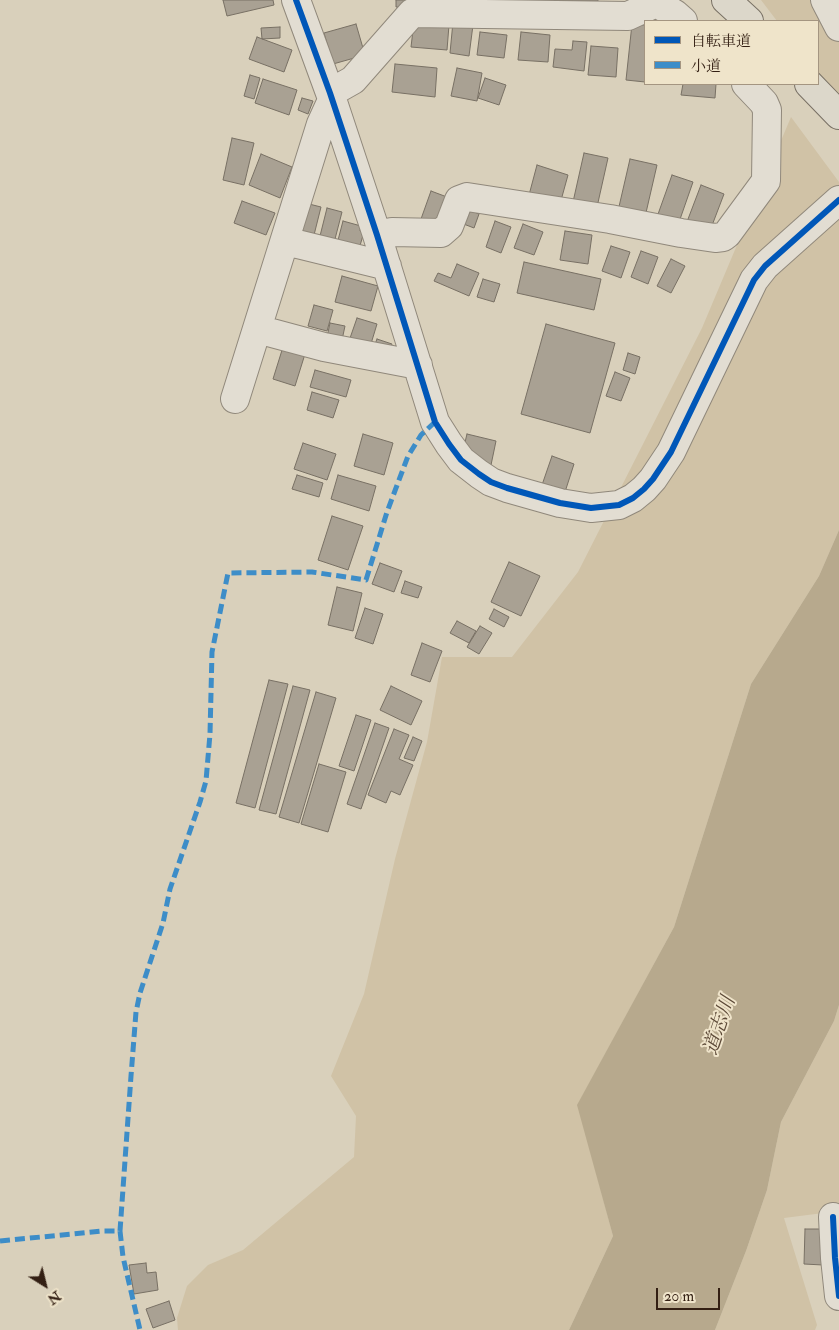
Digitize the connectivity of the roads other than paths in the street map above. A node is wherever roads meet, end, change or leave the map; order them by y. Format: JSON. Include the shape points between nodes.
{"nodes":[{"id":1,"x":296,"y":0,"type":"edge"},
{"id":2,"x":726,"y":0,"type":"edge"},
{"id":3,"x":825,"y":0,"type":"edge"},
{"id":4,"x":655,"y":1,"type":"edge"},
{"id":5,"x":682,"y":20,"type":"edge"},
{"id":6,"x":748,"y":20,"type":"edge"},
{"id":7,"x":839,"y":27,"type":"edge"},
{"id":8,"x":747,"y":85,"type":"edge"},
{"id":9,"x":810,"y":85,"type":"edge"},
{"id":10,"x":331,"y":97,"type":"junction"},
{"id":11,"x":839,"y":115,"type":"edge"},
{"id":12,"x":839,"y":200,"type":"edge"},
{"id":13,"x":378,"y":235,"type":"junction"},
{"id":14,"x":285,"y":241,"type":"junction"},
{"id":15,"x":387,"y":266,"type":"junction"},
{"id":16,"x":257,"y":328,"type":"junction"},
{"id":17,"x":418,"y":366,"type":"junction"},
{"id":18,"x":235,"y":400,"type":"dead end"},
{"id":19,"x":833,"y":1217,"type":"dead end"},
{"id":20,"x":839,"y":1296,"type":"edge"}],
"edges":[{"from":1,"to":10,"type":"street"},
{"from":2,"to":6,"type":"highway"},
{"from":3,"to":7,"type":"street"},
{"from":4,"to":5,"type":"street"},
{"from":4,"to":10,"type":"street","via":[[628,16],[412,13],[353,80]]},
{"from":8,"to":13,"type":"street","via":[[767,110],[766,181],[722,237],[467,197],[459,200],[448,226],[441,233],[392,232]]},
{"from":9,"to":11,"type":"highway"},
{"from":10,"to":13,"type":"street"},
{"from":10,"to":14,"type":"street"},
{"from":12,"to":17,"type":"street","via":[[765,266],[754,280],[671,452],[644,489],[619,505],[591,508],[560,503],[507,488],[478,474],[461,460],[440,431]]},
{"from":13,"to":15,"type":"street"},
{"from":14,"to":15,"type":"street"},
{"from":14,"to":16,"type":"street"},
{"from":15,"to":17,"type":"street"},
{"from":16,"to":17,"type":"street","via":[[324,347]]},
{"from":16,"to":18,"type":"street"},
{"from":19,"to":20,"type":"street"}]}
